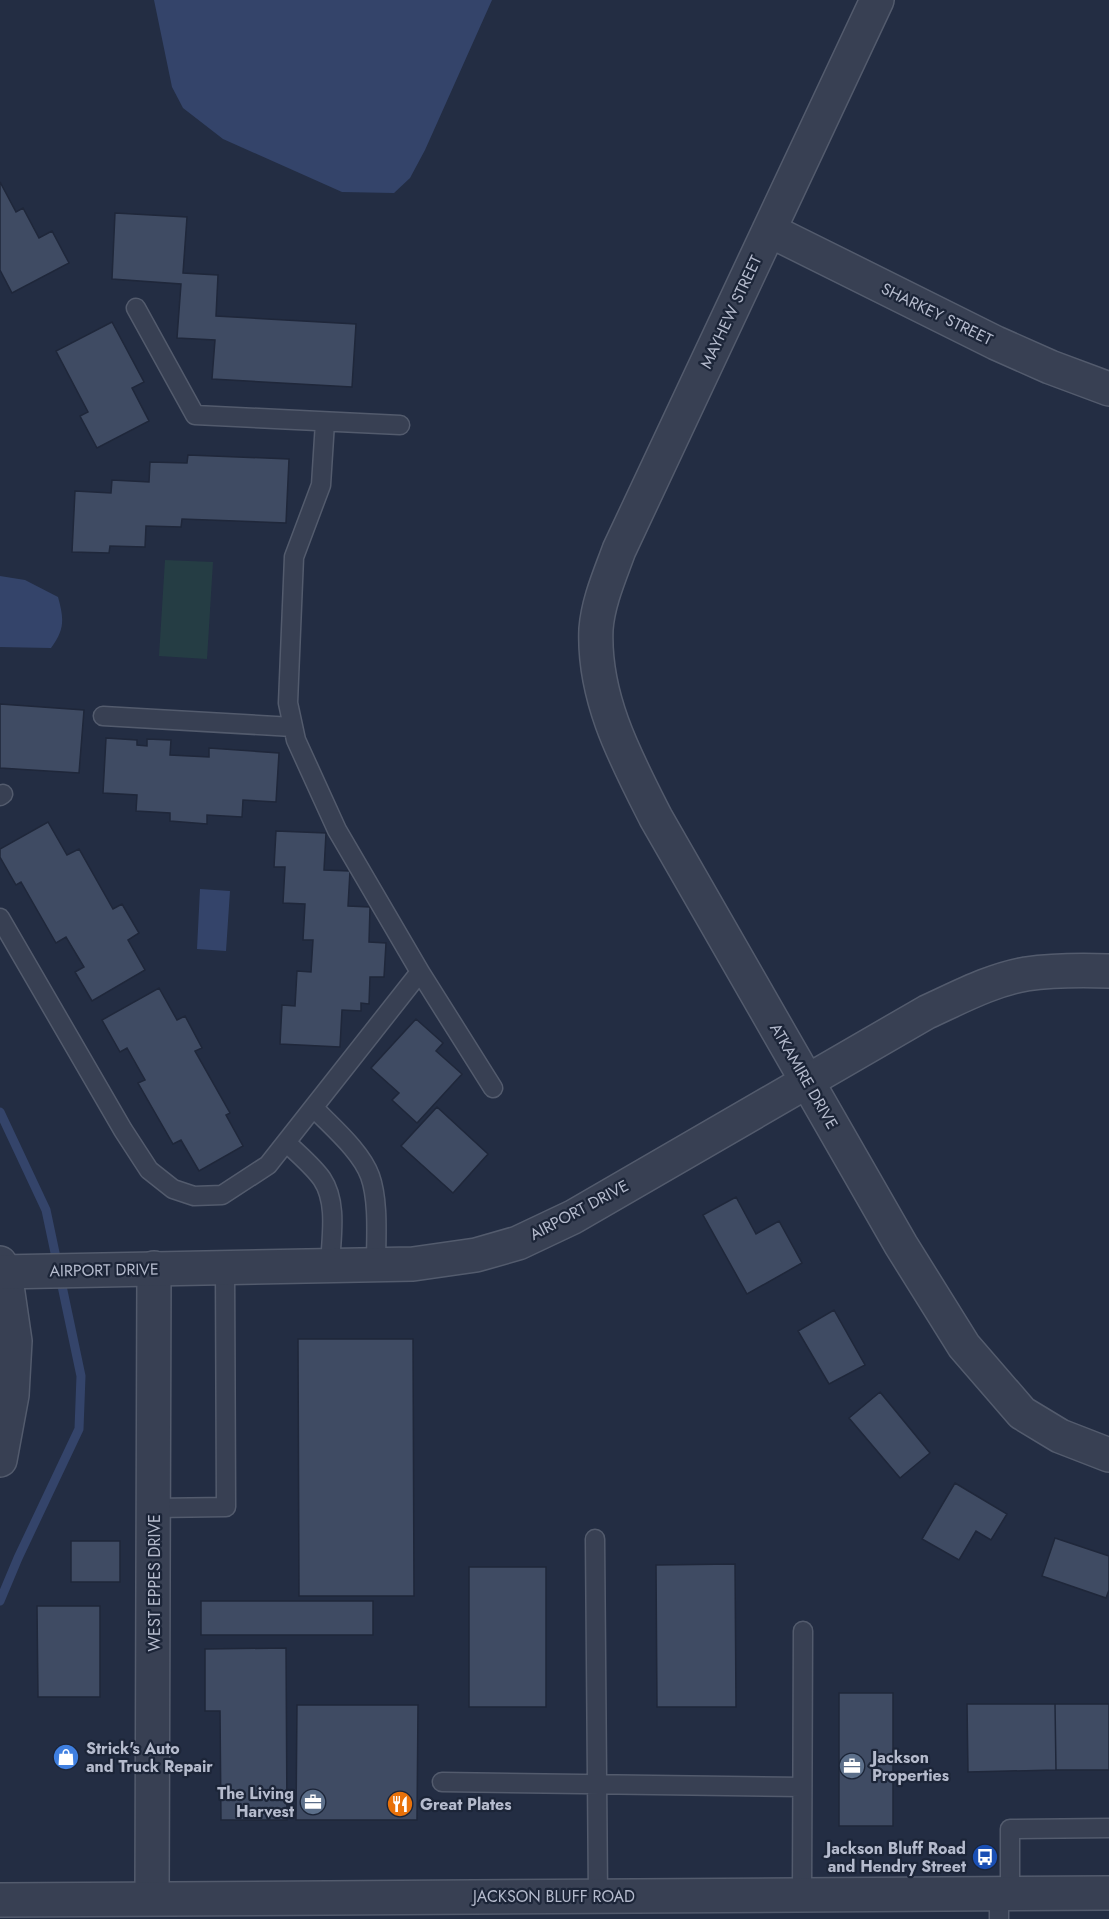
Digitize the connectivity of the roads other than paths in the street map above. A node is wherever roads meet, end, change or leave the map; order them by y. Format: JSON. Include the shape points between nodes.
{"nodes":[{"id":1,"x":877,"y":0,"type":"edge"},
{"id":2,"x":769,"y":230,"type":"junction"},
{"id":3,"x":136,"y":308,"type":"dead end"},
{"id":4,"x":1109,"y":389,"type":"edge"},
{"id":5,"x":325,"y":422,"type":"junction"},
{"id":6,"x":400,"y":425,"type":"dead end"},
{"id":7,"x":596,"y":627,"type":"joint"},
{"id":8,"x":103,"y":716,"type":"dead end"},
{"id":9,"x":293,"y":727,"type":"junction"},
{"id":10,"x":0,"y":918,"type":"edge"},
{"id":11,"x":1109,"y":971,"type":"edge"},
{"id":12,"x":420,"y":972,"type":"junction"},
{"id":13,"x":808,"y":1081,"type":"junction"},
{"id":14,"x":493,"y":1088,"type":"dead end"},
{"id":15,"x":314,"y":1108,"type":"junction"},
{"id":16,"x":286,"y":1142,"type":"junction"},
{"id":17,"x":376,"y":1264,"type":"junction"},
{"id":18,"x":330,"y":1266,"type":"junction"},
{"id":19,"x":225,"y":1267,"type":"junction"},
{"id":20,"x":154,"y":1268,"type":"junction"},
{"id":21,"x":9,"y":1270,"type":"edge"},
{"id":22,"x":1109,"y":1455,"type":"edge"},
{"id":23,"x":0,"y":1460,"type":"edge"},
{"id":24,"x":154,"y":1508,"type":"junction"},
{"id":25,"x":596,"y":1539,"type":"dead end"},
{"id":26,"x":803,"y":1631,"type":"dead end"},
{"id":27,"x":442,"y":1782,"type":"dead end"},
{"id":28,"x":597,"y":1784,"type":"junction"},
{"id":29,"x":802,"y":1787,"type":"junction"},
{"id":30,"x":1109,"y":1828,"type":"edge"},
{"id":31,"x":1109,"y":1893,"type":"edge"},
{"id":32,"x":802,"y":1895,"type":"junction"},
{"id":33,"x":598,"y":1896,"type":"junction"},
{"id":34,"x":0,"y":1900,"type":"edge"},
{"id":35,"x":1003,"y":1902,"type":"edge"},
{"id":36,"x":159,"y":1907,"type":"edge"},
{"id":37,"x":853,"y":1907,"type":"edge"}],
"edges":[{"from":1,"to":2,"type":"street","name":"MAYHEW STREET"},
{"from":2,"to":4,"type":"street","name":"SHARKEY STREET","via":[[996,343]]},
{"from":2,"to":7,"type":"street","name":"MAYHEW STREET","via":[[619,550],[603,593]]},
{"from":3,"to":5,"type":"lane","via":[[195,415]]},
{"from":5,"to":6,"type":"lane"},
{"from":5,"to":9,"type":"lane","via":[[321,484],[294,557],[288,703]]},
{"from":7,"to":13,"type":"street","name":"ATKAMIRE DRIVE","via":[[603,697],[620,747],[656,818]]},
{"from":8,"to":9,"type":"lane"},
{"from":9,"to":12,"type":"lane","via":[[337,830]]},
{"from":10,"to":16,"type":"lane","via":[[123,1130],[149,1170],[165,1183],[194,1196],[222,1195],[268,1165]]},
{"from":11,"to":13,"type":"street","name":"AIRPORT DRIVE","via":[[1024,975],[981,987],[927,1012]]},
{"from":12,"to":14,"type":"lane"},
{"from":12,"to":15,"type":"lane"},
{"from":13,"to":17,"type":"street","name":"AIRPORT DRIVE","via":[[573,1217],[518,1243],[476,1255],[413,1264]]},
{"from":13,"to":22,"type":"street","name":"ATKAMIRE DRIVE","via":[[901,1245],[964,1346],[1022,1413],[1060,1436]]},
{"from":15,"to":16,"type":"lane"},
{"from":15,"to":17,"type":"lane","via":[[353,1149],[370,1175],[375,1198]]},
{"from":16,"to":18,"type":"lane","via":[[322,1179],[330,1196]]},
{"from":17,"to":18,"type":"street","name":"AIRPORT DRIVE"},
{"from":18,"to":19,"type":"street","name":"AIRPORT DRIVE"},
{"from":19,"to":20,"type":"street","name":"AIRPORT DRIVE"},
{"from":19,"to":24,"type":"lane","via":[[226,1507]]},
{"from":20,"to":21,"type":"street","name":"AIRPORT DRIVE"},
{"from":20,"to":24,"type":"street","name":"WEST EPPES DRIVE"},
{"from":21,"to":23,"type":"street","via":[[15,1341],[12,1395]]},
{"from":24,"to":36,"type":"street","name":"WEST EPPES DRIVE"},
{"from":25,"to":28,"type":"lane"},
{"from":26,"to":29,"type":"lane"},
{"from":27,"to":28,"type":"lane"},
{"from":28,"to":29,"type":"lane"},
{"from":28,"to":33,"type":"lane"},
{"from":29,"to":32,"type":"lane"},
{"from":30,"to":35,"type":"lane","via":[[1010,1829]]},
{"from":31,"to":35,"type":"street","name":"JACKSON BLUFF ROAD"},
{"from":32,"to":33,"type":"street","name":"JACKSON BLUFF ROAD"},
{"from":32,"to":37,"type":"street","name":"JACKSON BLUFF ROAD"},
{"from":33,"to":36,"type":"street","name":"JACKSON BLUFF ROAD"},
{"from":34,"to":36,"type":"street","name":"JACKSON BLUFF ROAD"},
{"from":35,"to":37,"type":"street","name":"JACKSON BLUFF ROAD"}]}
